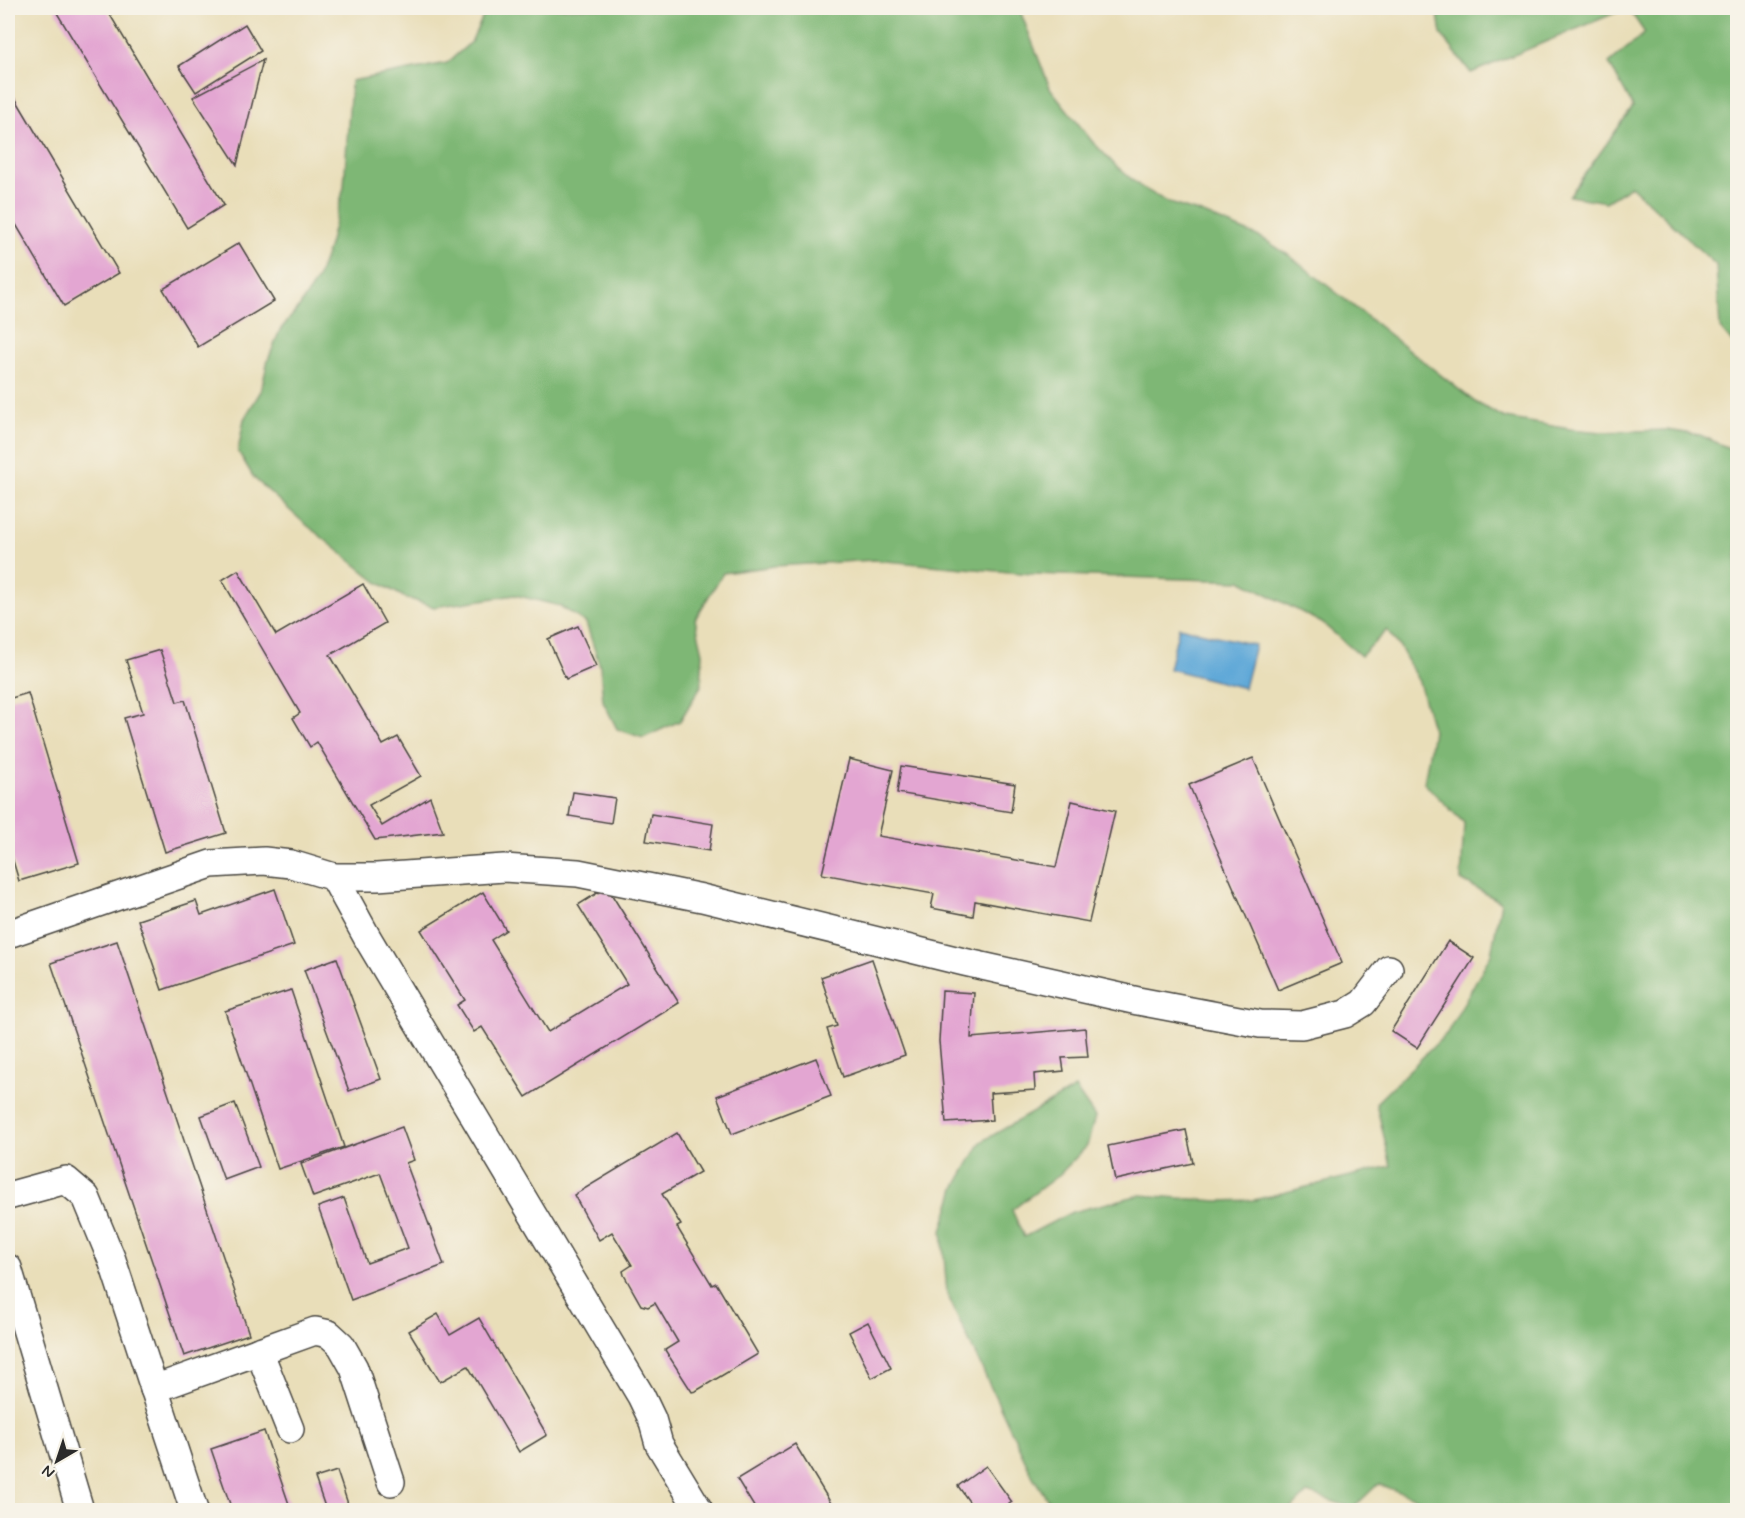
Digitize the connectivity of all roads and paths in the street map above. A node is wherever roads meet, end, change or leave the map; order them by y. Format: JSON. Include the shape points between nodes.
{"nodes":[{"id":1,"x":334,"y":877,"type":"junction"},
{"id":2,"x":8,"y":934,"type":"edge"},
{"id":3,"x":1389,"y":969,"type":"dead end"},
{"id":4,"x":8,"y":1196,"type":"edge"},
{"id":5,"x":8,"y":1268,"type":"edge"},
{"id":6,"x":259,"y":1351,"type":"junction"},
{"id":7,"x":154,"y":1389,"type":"junction"},
{"id":8,"x":290,"y":1429,"type":"dead end"},
{"id":9,"x":391,"y":1482,"type":"dead end"},
{"id":10,"x":80,"y":1510,"type":"edge"},
{"id":11,"x":194,"y":1510,"type":"edge"},
{"id":12,"x":699,"y":1510,"type":"edge"}],
"edges":[{"from":1,"to":2,"type":"street","via":[[273,862],[211,864]]},
{"from":1,"to":3,"type":"street","via":[[504,868],[578,873],[702,897],[1138,1001],[1260,1024],[1302,1025],[1345,1014],[1363,1003]]},
{"from":1,"to":12,"type":"street","via":[[641,1396],[659,1444]]},
{"from":4,"to":7,"type":"street","via":[[66,1180],[86,1197],[112,1260]]},
{"from":5,"to":10,"type":"street"},
{"from":6,"to":7,"type":"street"},
{"from":6,"to":8,"type":"street"},
{"from":6,"to":9,"type":"street","via":[[315,1331],[329,1334],[354,1368]]},
{"from":7,"to":11,"type":"street"}]}
